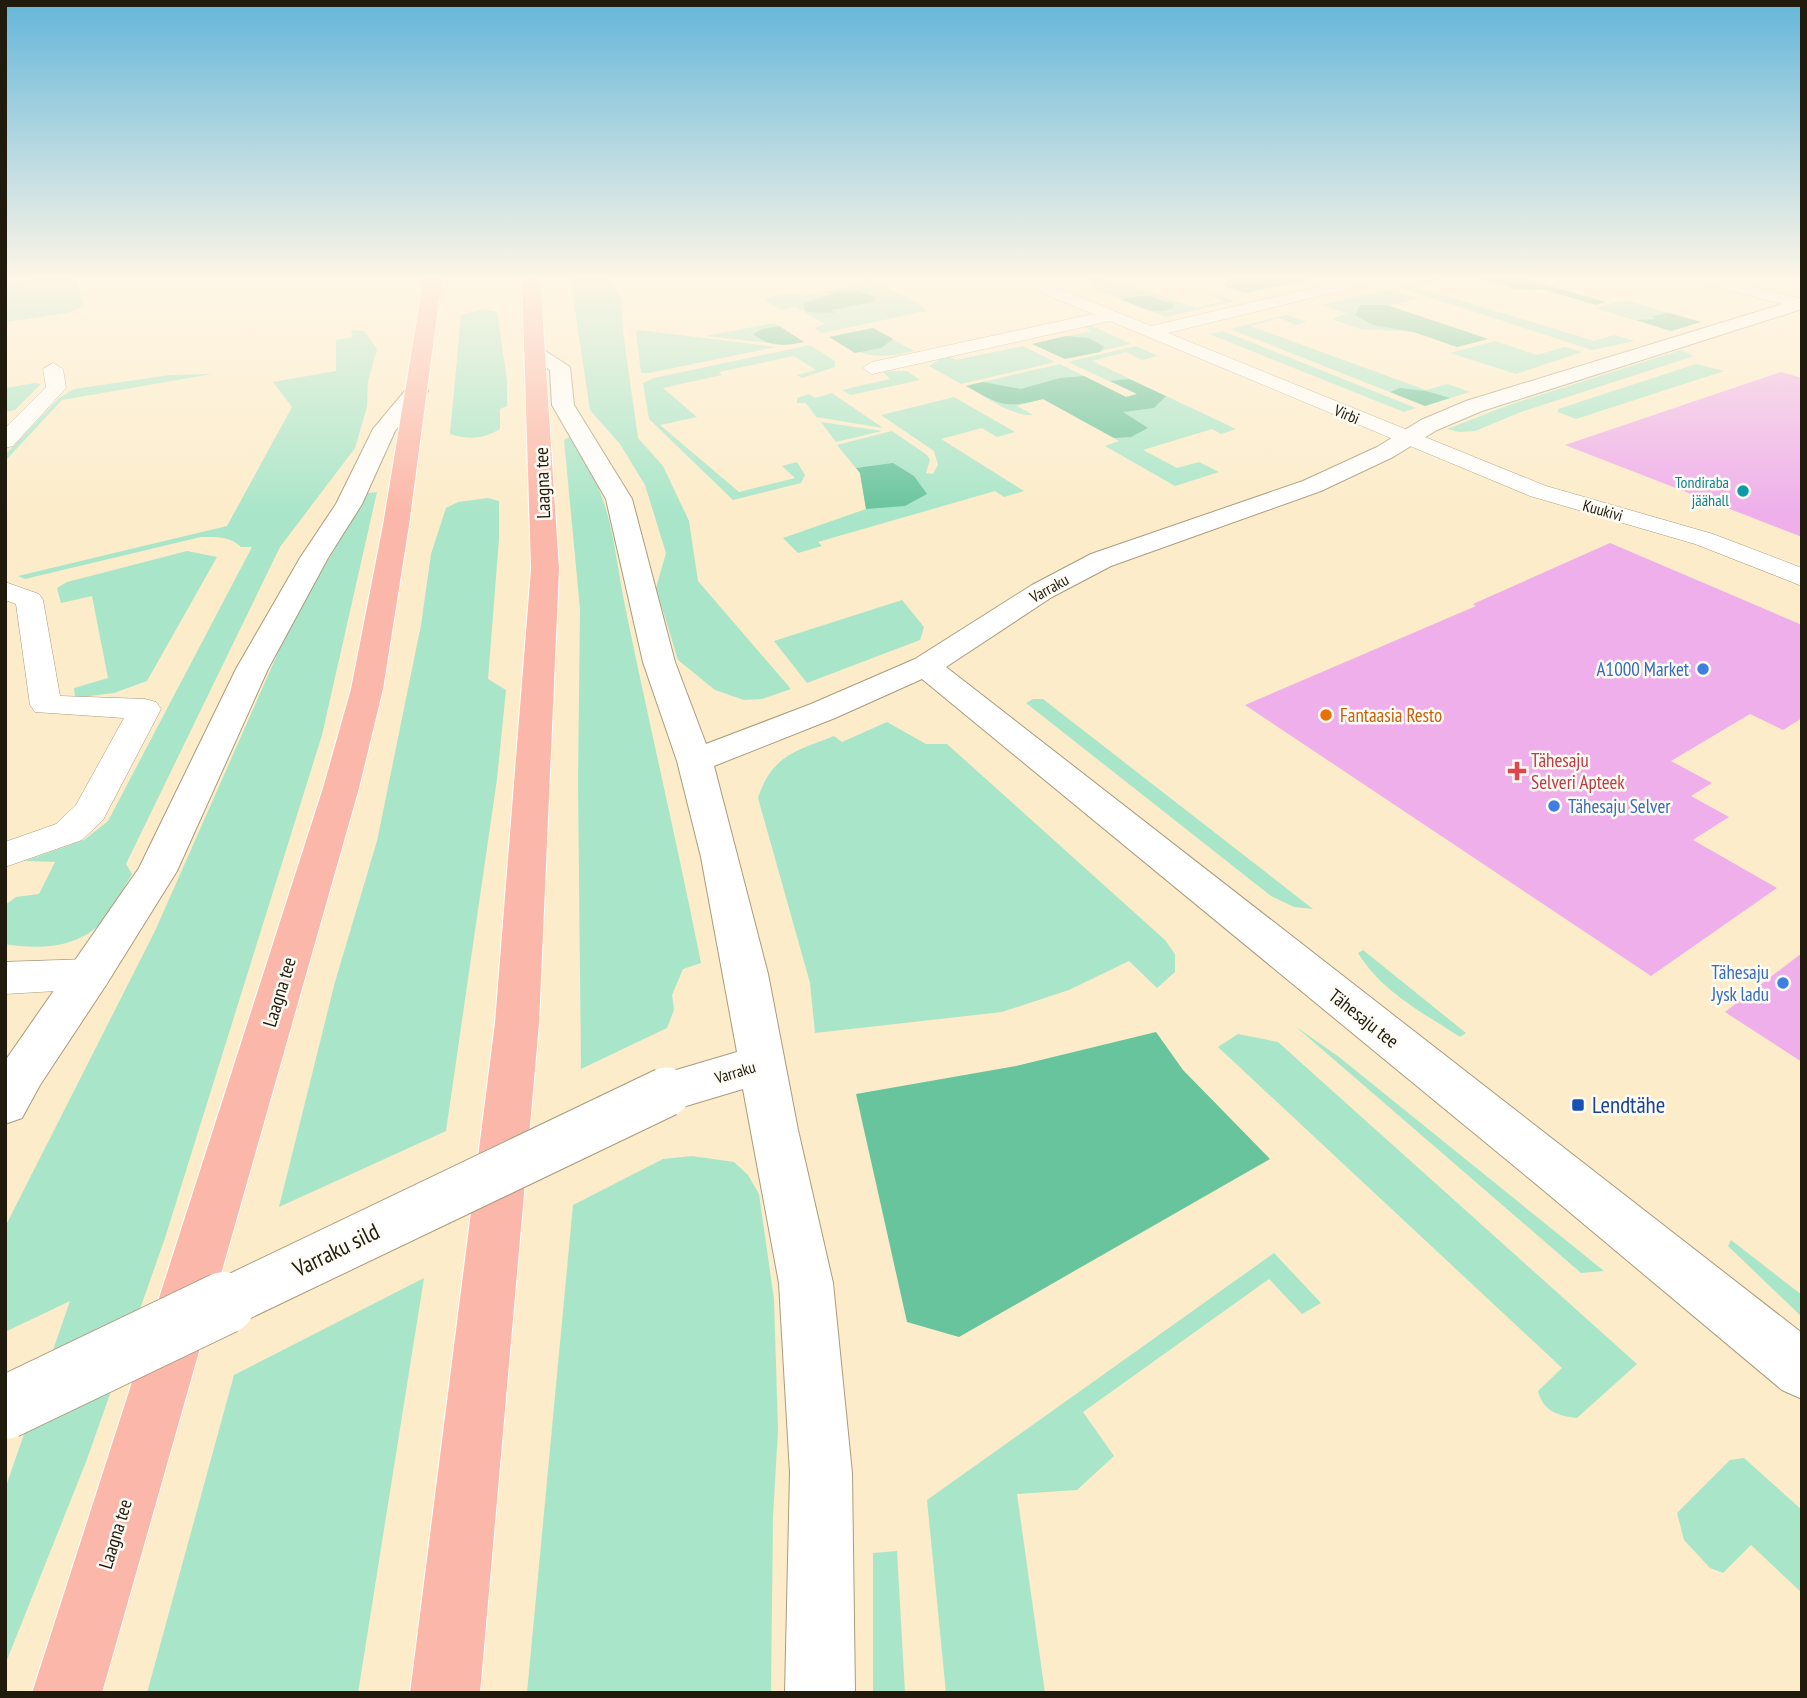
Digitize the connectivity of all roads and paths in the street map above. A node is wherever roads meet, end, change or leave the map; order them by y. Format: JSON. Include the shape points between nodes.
{"nodes":[{"id":1,"x":422,"y":356,"type":"edge"},
{"id":2,"x":537,"y":356,"type":"edge"},
{"id":3,"x":541,"y":356,"type":"edge"},
{"id":4,"x":927,"y":356,"type":"edge"},
{"id":5,"x":1207,"y":356,"type":"edge"},
{"id":6,"x":1634,"y":356,"type":"edge"},
{"id":7,"x":873,"y":368,"type":"dead end"},
{"id":8,"x":53,"y":369,"type":"dead end"},
{"id":9,"x":417,"y":391,"type":"junction"},
{"id":10,"x":1405,"y":438,"type":"junction"},
{"id":11,"x":5,"y":441,"type":"edge"},
{"id":12,"x":1802,"y":579,"type":"edge"},
{"id":13,"x":8,"y":592,"type":"edge"},
{"id":14,"x":926,"y":666,"type":"junction"},
{"id":15,"x":695,"y":761,"type":"junction"},
{"id":16,"x":5,"y":855,"type":"edge"},
{"id":17,"x":91,"y":974,"type":"junction"},
{"id":18,"x":5,"y":978,"type":"edge"},
{"id":19,"x":762,"y":1064,"type":"junction"},
{"id":20,"x":666,"y":1092,"type":"joint"},
{"id":21,"x":5,"y":1104,"type":"edge"},
{"id":22,"x":1802,"y":1370,"type":"edge"},
{"id":23,"x":5,"y":1408,"type":"edge"},
{"id":24,"x":67,"y":1693,"type":"edge"},
{"id":25,"x":445,"y":1693,"type":"edge"},
{"id":26,"x":820,"y":1693,"type":"edge"}],
"edges":[{"from":1,"to":9,"type":"main road","name":"Laagna tee"},
{"from":2,"to":25,"type":"main road","name":"Laagna tee","via":[[545,569],[517,1023]]},
{"from":3,"to":15,"type":"street","via":[[560,367],[563,405],[619,499],[659,662]]},
{"from":4,"to":7,"type":"street"},
{"from":5,"to":10,"type":"street","name":"Virbi"},
{"from":6,"to":10,"type":"street","name":"Varraku","via":[[1474,406]]},
{"from":8,"to":11,"type":"street","via":[[56,388]]},
{"from":9,"to":17,"type":"street","via":[[384,429],[349,504],[252,668],[157,871]]},
{"from":9,"to":24,"type":"main road","name":"Laagna tee","via":[[367,689],[341,789]]},
{"from":10,"to":12,"type":"street","name":"Kuukivi","via":[[1538,491],[1704,539]]},
{"from":10,"to":14,"type":"street","name":"Varraku","via":[[1312,486],[1101,560],[1042,591]]},
{"from":13,"to":16,"type":"street","via":[[29,600],[46,705],[145,709],[90,812],[69,832]]},
{"from":14,"to":15,"type":"street","name":"Varraku"},
{"from":14,"to":22,"type":"street","name":"Tähesaju tee"},
{"from":15,"to":19,"type":"street","name":"Varraku","via":[[723,870]]},
{"from":17,"to":18,"type":"street"},
{"from":17,"to":21,"type":"street"},
{"from":19,"to":20,"type":"street","name":"Varraku"},
{"from":19,"to":26,"type":"street","via":[[806,1283],[821,1473]]},
{"from":20,"to":23,"type":"street","name":"Varraku sild","bridge":true}]}
